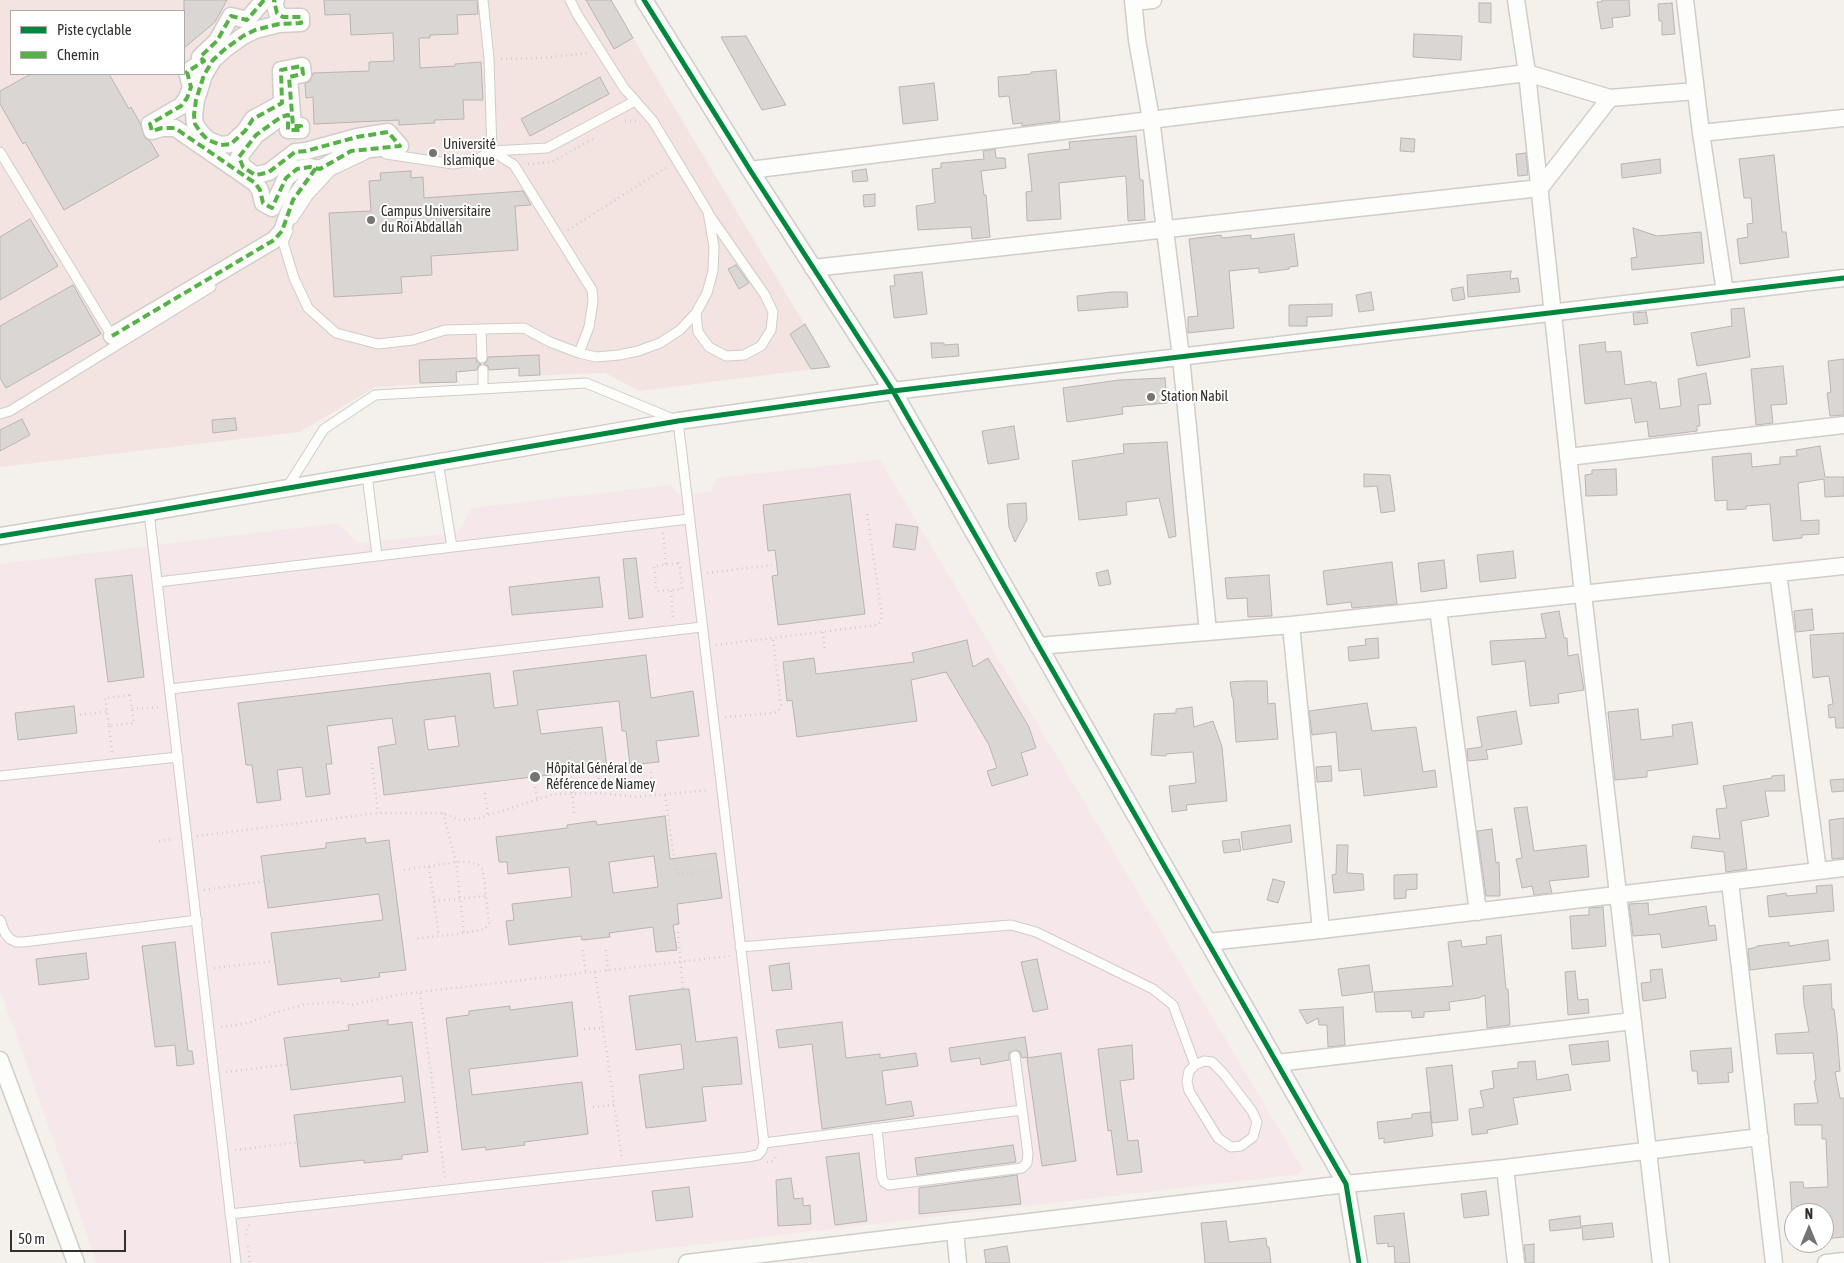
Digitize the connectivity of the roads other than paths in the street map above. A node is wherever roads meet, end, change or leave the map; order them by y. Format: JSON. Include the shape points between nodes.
{"nodes":[{"id":1,"x":264,"y":0,"type":"edge"},
{"id":2,"x":276,"y":0,"type":"edge"},
{"id":3,"x":483,"y":0,"type":"edge"},
{"id":4,"x":570,"y":0,"type":"edge"},
{"id":5,"x":644,"y":0,"type":"edge"},
{"id":6,"x":1154,"y":0,"type":"edge"},
{"id":7,"x":1516,"y":0,"type":"edge"},
{"id":8,"x":1685,"y":0,"type":"edge"},
{"id":9,"x":1133,"y":1,"type":"edge"},
{"id":10,"x":1527,"y":73,"type":"junction"},
{"id":11,"x":1696,"y":91,"type":"junction"},
{"id":12,"x":1610,"y":98,"type":"junction"},
{"id":13,"x":635,"y":101,"type":"junction"},
{"id":14,"x":1844,"y":118,"type":"edge"},
{"id":15,"x":1151,"y":119,"type":"junction"},
{"id":16,"x":1701,"y":133,"type":"junction"},
{"id":17,"x":492,"y":151,"type":"junction"},
{"id":18,"x":0,"y":152,"type":"edge"},
{"id":19,"x":316,"y":168,"type":"junction"},
{"id":20,"x":750,"y":170,"type":"junction"},
{"id":21,"x":1540,"y":188,"type":"junction"},
{"id":22,"x":708,"y":212,"type":"junction"},
{"id":23,"x":1165,"y":229,"type":"junction"},
{"id":24,"x":283,"y":242,"type":"junction"},
{"id":25,"x":813,"y":268,"type":"junction"},
{"id":26,"x":1844,"y":278,"type":"edge"},
{"id":27,"x":1725,"y":292,"type":"junction"},
{"id":28,"x":696,"y":313,"type":"junction"},
{"id":29,"x":1553,"y":313,"type":"junction"},
{"id":30,"x":481,"y":329,"type":"junction"},
{"id":31,"x":114,"y":340,"type":"junction"},
{"id":32,"x":579,"y":353,"type":"junction"},
{"id":33,"x":1181,"y":357,"type":"junction"},
{"id":34,"x":482,"y":358,"type":"dead end"},
{"id":35,"x":483,"y":370,"type":"dead end"},
{"id":36,"x":483,"y":389,"type":"junction"},
{"id":37,"x":893,"y":391,"type":"junction"},
{"id":38,"x":0,"y":414,"type":"edge"},
{"id":39,"x":678,"y":421,"type":"junction"},
{"id":40,"x":1844,"y":426,"type":"edge"},
{"id":41,"x":1568,"y":456,"type":"junction"},
{"id":42,"x":438,"y":462,"type":"junction"},
{"id":43,"x":367,"y":475,"type":"junction"},
{"id":44,"x":286,"y":488,"type":"junction"},
{"id":45,"x":149,"y":512,"type":"junction"},
{"id":46,"x":689,"y":519,"type":"junction"},
{"id":47,"x":2,"y":532,"type":"edge"},
{"id":48,"x":452,"y":547,"type":"junction"},
{"id":49,"x":377,"y":556,"type":"junction"},
{"id":50,"x":1844,"y":566,"type":"edge"},
{"id":51,"x":1778,"y":572,"type":"junction"},
{"id":52,"x":158,"y":582,"type":"junction"},
{"id":53,"x":1583,"y":594,"type":"junction"},
{"id":54,"x":1438,"y":610,"type":"junction"},
{"id":55,"x":1291,"y":625,"type":"junction"},
{"id":56,"x":702,"y":626,"type":"junction"},
{"id":57,"x":1208,"y":632,"type":"junction"},
{"id":58,"x":1038,"y":646,"type":"junction"},
{"id":59,"x":170,"y":689,"type":"junction"},
{"id":60,"x":178,"y":757,"type":"junction"},
{"id":61,"x":0,"y":776,"type":"edge"},
{"id":62,"x":1844,"y":868,"type":"edge"},
{"id":63,"x":1818,"y":872,"type":"junction"},
{"id":64,"x":1730,"y":882,"type":"junction"},
{"id":65,"x":1618,"y":895,"type":"junction"},
{"id":66,"x":1478,"y":912,"type":"junction"},
{"id":67,"x":0,"y":920,"type":"edge"},
{"id":68,"x":196,"y":920,"type":"junction"},
{"id":69,"x":1321,"y":930,"type":"junction"},
{"id":70,"x":1208,"y":942,"type":"junction"},
{"id":71,"x":741,"y":951,"type":"junction"},
{"id":72,"x":1633,"y":1021,"type":"junction"},
{"id":73,"x":1015,"y":1056,"type":"dead end"},
{"id":74,"x":0,"y":1060,"type":"edge"},
{"id":75,"x":1277,"y":1064,"type":"junction"},
{"id":76,"x":1195,"y":1065,"type":"junction"},
{"id":77,"x":1022,"y":1110,"type":"junction"},
{"id":78,"x":877,"y":1129,"type":"junction"},
{"id":79,"x":1760,"y":1137,"type":"junction"},
{"id":80,"x":764,"y":1143,"type":"junction"},
{"id":81,"x":1648,"y":1151,"type":"junction"},
{"id":82,"x":1505,"y":1168,"type":"junction"},
{"id":83,"x":1346,"y":1184,"type":"junction"},
{"id":84,"x":230,"y":1214,"type":"junction"},
{"id":85,"x":955,"y":1231,"type":"junction"},
{"id":86,"x":815,"y":1255,"type":"edge"},
{"id":87,"x":1844,"y":1261,"type":"edge"},
{"id":88,"x":76,"y":1263,"type":"edge"},
{"id":89,"x":236,"y":1263,"type":"edge"},
{"id":90,"x":687,"y":1263,"type":"edge"},
{"id":91,"x":958,"y":1263,"type":"edge"},
{"id":92,"x":1359,"y":1263,"type":"edge"},
{"id":93,"x":1516,"y":1263,"type":"edge"},
{"id":94,"x":1661,"y":1263,"type":"edge"},
{"id":95,"x":1774,"y":1263,"type":"edge"},
{"id":96,"x":1826,"y":1263,"type":"edge"}],
"edges":[{"from":1,"to":19,"type":"street","via":[[247,20],[231,16],[217,41],[200,57],[204,61],[187,72],[191,86],[187,98],[181,106],[150,124],[152,131],[174,128],[255,183],[263,202],[272,208],[286,178],[297,169]]},
{"from":2,"to":19,"type":"street","via":[[277,13],[283,17],[301,17],[301,24],[279,24],[255,30],[213,60],[196,100],[196,124],[208,140],[220,145],[231,144],[253,119],[282,103],[281,70],[302,66],[303,74],[288,77],[292,126],[301,126],[301,130],[288,130],[288,115],[281,117],[256,135],[239,156],[243,167],[255,175],[262,174],[295,152],[388,132],[400,145],[351,151],[320,169]]},
{"from":3,"to":17,"type":"lane"},
{"from":4,"to":13,"type":"lane"},
{"from":5,"to":20,"type":"street"},
{"from":6,"to":9,"type":"street"},
{"from":7,"to":10,"type":"street"},
{"from":8,"to":11,"type":"street"},
{"from":9,"to":15,"type":"street"},
{"from":10,"to":12,"type":"street"},
{"from":10,"to":15,"type":"street"},
{"from":10,"to":21,"type":"street"},
{"from":11,"to":12,"type":"street"},
{"from":11,"to":16,"type":"street"},
{"from":12,"to":21,"type":"street"},
{"from":13,"to":17,"type":"lane","via":[[547,148]]},
{"from":13,"to":22,"type":"lane","via":[[654,121]]},
{"from":14,"to":16,"type":"street"},
{"from":15,"to":20,"type":"street"},
{"from":15,"to":23,"type":"street"},
{"from":16,"to":27,"type":"street"},
{"from":17,"to":24,"type":"lane","via":[[475,160],[453,164],[388,153],[363,155],[331,171],[308,196]]},
{"from":17,"to":32,"type":"lane","via":[[514,165],[592,290],[589,327]]},
{"from":18,"to":31,"type":"lane"},
{"from":19,"to":31,"type":"street","via":[[293,200],[282,231],[274,240]]},
{"from":20,"to":25,"type":"street"},
{"from":21,"to":23,"type":"street"},
{"from":21,"to":29,"type":"street"},
{"from":22,"to":28,"type":"lane","via":[[714,248],[713,271],[707,293]]},
{"from":22,"to":28,"type":"lane","via":[[765,294],[773,312],[771,330],[761,346],[744,356],[726,356],[709,347],[698,332]]},
{"from":23,"to":25,"type":"street"},
{"from":23,"to":33,"type":"street"},
{"from":24,"to":30,"type":"lane","via":[[308,308],[336,333],[378,344],[413,340],[445,330]]},
{"from":24,"to":31,"type":"lane"},
{"from":25,"to":37,"type":"street"},
{"from":26,"to":27,"type":"street"},
{"from":27,"to":29,"type":"street"},
{"from":28,"to":32,"type":"lane","via":[[680,330],[660,343],[638,351],[596,357]]},
{"from":29,"to":33,"type":"street"},
{"from":29,"to":41,"type":"street"},
{"from":30,"to":32,"type":"lane","via":[[524,328]]},
{"from":30,"to":34,"type":"lane"},
{"from":31,"to":38,"type":"lane","via":[[10,411]]},
{"from":33,"to":37,"type":"street"},
{"from":33,"to":57,"type":"street"},
{"from":35,"to":36,"type":"lane"},
{"from":36,"to":39,"type":"lane","via":[[586,383]]},
{"from":36,"to":44,"type":"lane","via":[[375,395],[324,429]]},
{"from":37,"to":39,"type":"street"},
{"from":37,"to":58,"type":"street"},
{"from":39,"to":42,"type":"street"},
{"from":39,"to":46,"type":"lane"},
{"from":40,"to":41,"type":"street"},
{"from":41,"to":53,"type":"street"},
{"from":42,"to":43,"type":"street"},
{"from":42,"to":48,"type":"lane"},
{"from":43,"to":44,"type":"street"},
{"from":43,"to":49,"type":"lane"},
{"from":44,"to":45,"type":"street"},
{"from":45,"to":47,"type":"street"},
{"from":45,"to":52,"type":"lane"},
{"from":46,"to":48,"type":"lane"},
{"from":46,"to":56,"type":"lane"},
{"from":48,"to":49,"type":"lane"},
{"from":49,"to":52,"type":"lane"},
{"from":50,"to":51,"type":"street"},
{"from":51,"to":53,"type":"street"},
{"from":51,"to":63,"type":"street"},
{"from":52,"to":59,"type":"lane"},
{"from":53,"to":54,"type":"street"},
{"from":53,"to":65,"type":"street"},
{"from":54,"to":55,"type":"street"},
{"from":54,"to":66,"type":"street"},
{"from":55,"to":57,"type":"street"},
{"from":55,"to":69,"type":"street"},
{"from":56,"to":59,"type":"lane"},
{"from":56,"to":71,"type":"lane"},
{"from":57,"to":58,"type":"street"},
{"from":58,"to":70,"type":"street"},
{"from":59,"to":60,"type":"lane"},
{"from":60,"to":61,"type":"lane"},
{"from":60,"to":68,"type":"lane"},
{"from":62,"to":63,"type":"street"},
{"from":63,"to":64,"type":"street"},
{"from":64,"to":65,"type":"street"},
{"from":64,"to":79,"type":"street"},
{"from":65,"to":66,"type":"street"},
{"from":65,"to":72,"type":"street"},
{"from":66,"to":69,"type":"street"},
{"from":67,"to":68,"type":"lane","via":[[5,934],[16,942]]},
{"from":68,"to":84,"type":"lane"},
{"from":69,"to":70,"type":"street"},
{"from":70,"to":75,"type":"street"},
{"from":71,"to":76,"type":"lane","via":[[1011,925],[1036,932],[1153,989],[1173,1005]]},
{"from":71,"to":80,"type":"lane"},
{"from":72,"to":75,"type":"street"},
{"from":72,"to":81,"type":"street"},
{"from":73,"to":77,"type":"lane"},
{"from":74,"to":88,"type":"street"},
{"from":75,"to":83,"type":"street"},
{"from":76,"to":76,"type":"lane","via":[[1212,1062],[1252,1111],[1257,1122],[1253,1137],[1248,1142],[1231,1147],[1218,1138],[1189,1091],[1187,1075]]},
{"from":77,"to":78,"type":"lane"},
{"from":77,"to":78,"type":"lane","via":[[1027,1164],[1003,1171],[889,1185],[882,1178]]},
{"from":78,"to":80,"type":"lane"},
{"from":79,"to":81,"type":"street"},
{"from":79,"to":95,"type":"street"},
{"from":80,"to":84,"type":"lane","via":[[758,1155]]},
{"from":81,"to":82,"type":"street"},
{"from":81,"to":94,"type":"street"},
{"from":82,"to":83,"type":"street"},
{"from":82,"to":93,"type":"street"},
{"from":83,"to":85,"type":"street"},
{"from":83,"to":92,"type":"street"},
{"from":84,"to":89,"type":"lane"},
{"from":85,"to":86,"type":"street"},
{"from":85,"to":91,"type":"street"},
{"from":86,"to":90,"type":"street"},
{"from":87,"to":96,"type":"street"}]}
